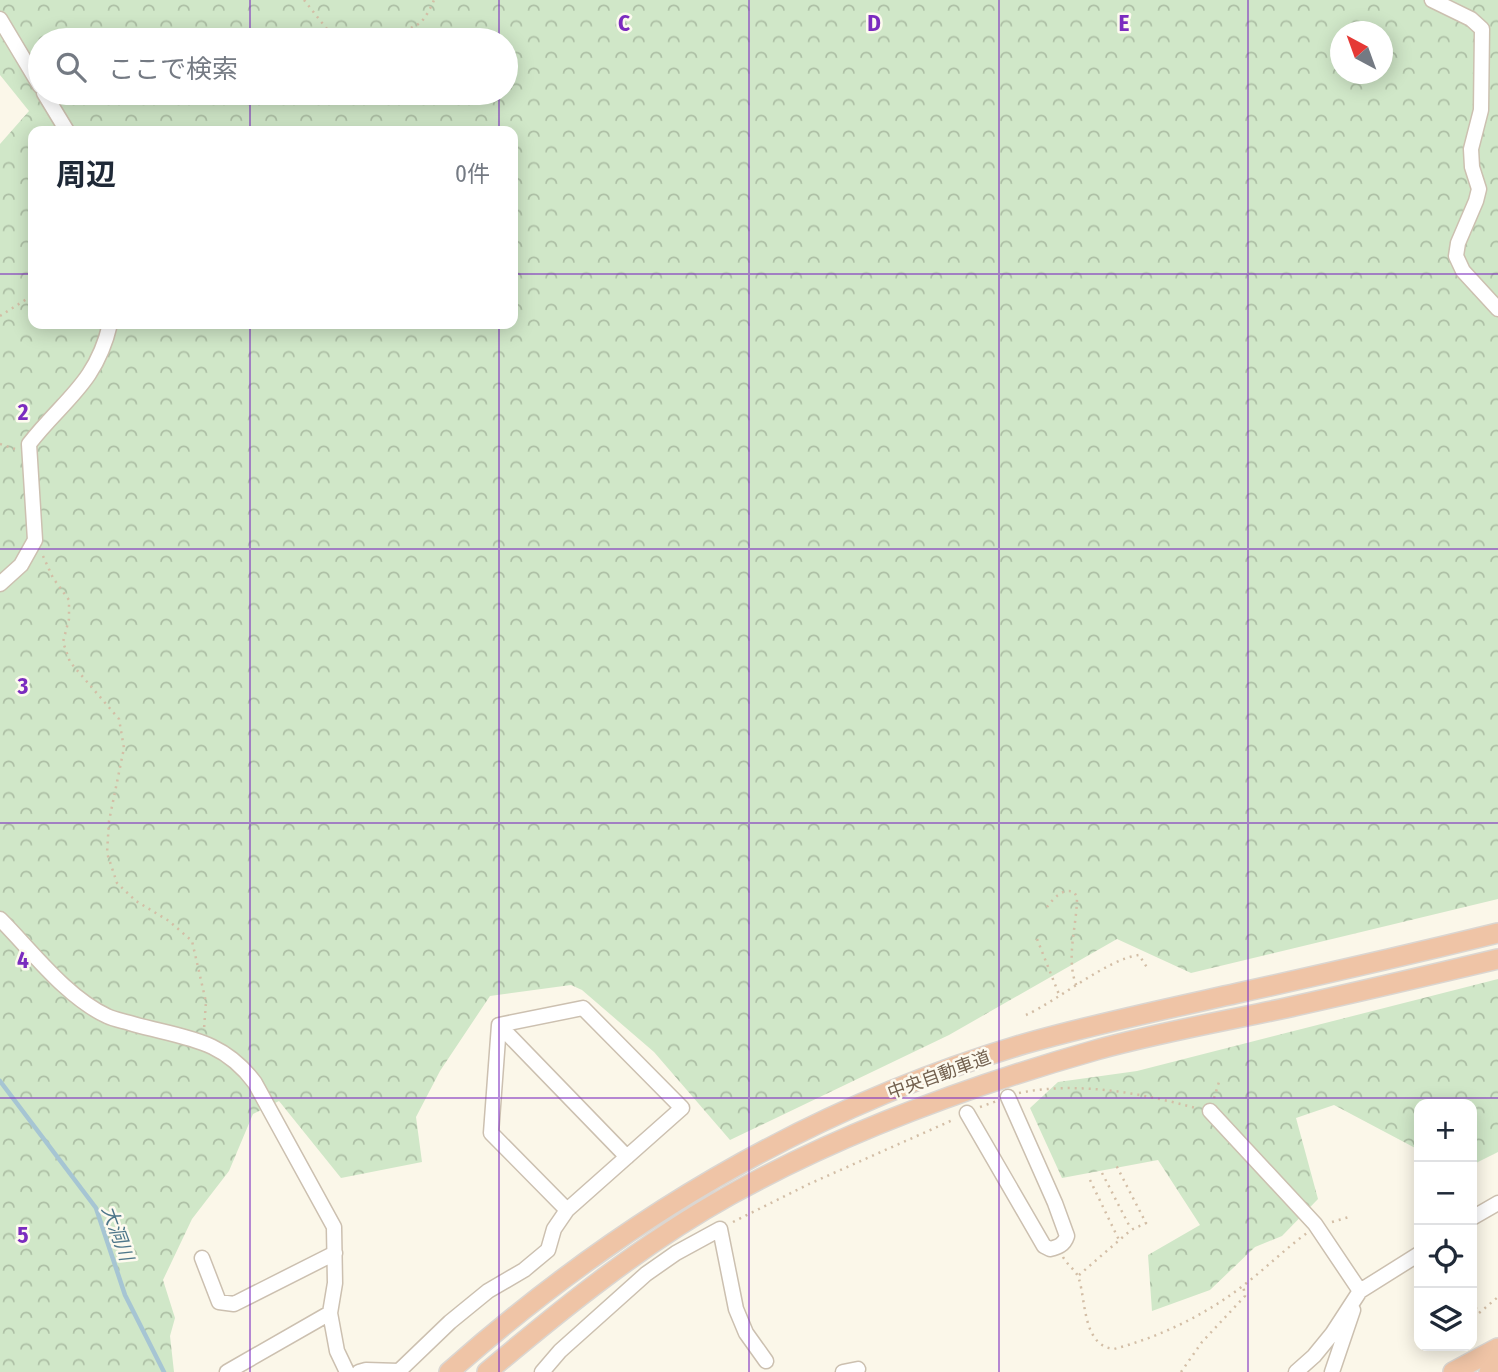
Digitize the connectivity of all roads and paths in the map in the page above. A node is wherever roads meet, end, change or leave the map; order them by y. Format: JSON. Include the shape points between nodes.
{"nodes":[{"id":1,"x":304,"y":0,"type":"edge"},
{"id":2,"x":434,"y":0,"type":"edge"},
{"id":3,"x":1432,"y":0,"type":"edge"},
{"id":4,"x":0,"y":19,"type":"edge"},
{"id":5,"x":326,"y":28,"type":"edge"},
{"id":6,"x":414,"y":28,"type":"edge"},
{"id":7,"x":28,"y":66,"type":"edge"},
{"id":8,"x":51,"y":105,"type":"edge"},
{"id":9,"x":64,"y":126,"type":"edge"},
{"id":10,"x":28,"y":298,"type":"edge"},
{"id":11,"x":1498,"y":309,"type":"edge"},
{"id":12,"x":0,"y":316,"type":"edge"},
{"id":13,"x":108,"y":329,"type":"edge"},
{"id":14,"x":35,"y":540,"type":"junction"},
{"id":15,"x":0,"y":584,"type":"edge"},
{"id":16,"x":1046,"y":906,"type":"dead end"},
{"id":17,"x":0,"y":919,"type":"edge"},
{"id":18,"x":1498,"y":933,"type":"edge"},
{"id":19,"x":1037,"y":939,"type":"dead end"},
{"id":20,"x":1498,"y":959,"type":"edge"},
{"id":21,"x":1148,"y":969,"type":"dead end"},
{"id":22,"x":1077,"y":987,"type":"junction"},
{"id":23,"x":1060,"y":998,"type":"junction"},
{"id":24,"x":1026,"y":1015,"type":"dead end"},
{"id":25,"x":499,"y":1025,"type":"junction"},
{"id":26,"x":203,"y":1042,"type":"junction"},
{"id":27,"x":1007,"y":1097,"type":"dead end"},
{"id":28,"x":1210,"y":1111,"type":"dead end"},
{"id":29,"x":967,"y":1114,"type":"dead end"},
{"id":30,"x":627,"y":1157,"type":"junction"},
{"id":31,"x":1116,"y":1165,"type":"dead end"},
{"id":32,"x":1102,"y":1173,"type":"dead end"},
{"id":33,"x":1090,"y":1180,"type":"dead end"},
{"id":34,"x":1498,"y":1203,"type":"edge"},
{"id":35,"x":567,"y":1210,"type":"junction"},
{"id":36,"x":1477,"y":1215,"type":"edge"},
{"id":37,"x":1349,"y":1217,"type":"dead end"},
{"id":38,"x":1317,"y":1226,"type":"junction"},
{"id":39,"x":1131,"y":1229,"type":"junction"},
{"id":40,"x":1119,"y":1240,"type":"junction"},
{"id":41,"x":1058,"y":1247,"type":"junction"},
{"id":42,"x":335,"y":1253,"type":"junction"},
{"id":43,"x":1414,"y":1257,"type":"edge"},
{"id":44,"x":202,"y":1258,"type":"dead end"},
{"id":45,"x":1078,"y":1276,"type":"junction"},
{"id":46,"x":1243,"y":1285,"type":"junction"},
{"id":47,"x":1360,"y":1291,"type":"junction"},
{"id":48,"x":1498,"y":1297,"type":"edge"},
{"id":49,"x":1477,"y":1309,"type":"edge"},
{"id":50,"x":330,"y":1313,"type":"junction"},
{"id":51,"x":1498,"y":1348,"type":"edge"},
{"id":52,"x":766,"y":1361,"type":"dead end"},
{"id":53,"x":1498,"y":1367,"type":"edge"},
{"id":54,"x":858,"y":1370,"type":"dead end"},
{"id":55,"x":227,"y":1372,"type":"edge"},
{"id":56,"x":347,"y":1372,"type":"edge"},
{"id":57,"x":359,"y":1372,"type":"edge"},
{"id":58,"x":449,"y":1372,"type":"edge"},
{"id":59,"x":487,"y":1372,"type":"edge"},
{"id":60,"x":542,"y":1372,"type":"edge"},
{"id":61,"x":843,"y":1372,"type":"edge"},
{"id":62,"x":1181,"y":1372,"type":"edge"},
{"id":63,"x":1296,"y":1372,"type":"edge"},
{"id":64,"x":1332,"y":1372,"type":"edge"},
{"id":65,"x":1453,"y":1372,"type":"edge"},
{"id":66,"x":1489,"y":1372,"type":"edge"}],
"edges":[{"from":1,"to":5,"type":"path"},
{"from":2,"to":6,"type":"path"},
{"from":3,"to":11,"type":"street","via":[[1482,29],[1481,110],[1471,149],[1479,189],[1456,256],[1463,271]]},
{"from":4,"to":7,"type":"street"},
{"from":8,"to":9,"type":"street"},
{"from":10,"to":12,"type":"path"},
{"from":13,"to":14,"type":"street","via":[[95,368],[29,444]]},
{"from":14,"to":15,"type":"street","via":[[21,565]]},
{"from":14,"to":26,"type":"path","via":[[69,600],[63,642],[70,662],[119,719],[124,748],[107,853],[117,883],[192,941],[206,1002]]},
{"from":16,"to":22,"type":"path","via":[[1062,892],[1069,890],[1077,897],[1071,961]]},
{"from":17,"to":26,"type":"street","via":[[69,990],[108,1016]]},
{"from":18,"to":58,"type":"highway","name":"中央自動車道","via":[[1090,1026],[958,1065],[879,1097],[773,1146],[659,1211],[600,1251]]},
{"from":19,"to":23,"type":"path"},
{"from":20,"to":59,"type":"highway","name":"中央自動車道","via":[[1166,1032],[965,1090],[893,1118],[793,1162],[661,1238]]},
{"from":21,"to":22,"type":"path","via":[[1139,956],[1129,957]]},
{"from":22,"to":23,"type":"path"},
{"from":23,"to":24,"type":"path"},
{"from":25,"to":30,"type":"street"},
{"from":25,"to":30,"type":"street","via":[[583,1008],[682,1108]]},
{"from":25,"to":35,"type":"street","via":[[491,1133]]},
{"from":26,"to":42,"type":"street","via":[[226,1052],[255,1083],[334,1227]]},
{"from":27,"to":41,"type":"street","via":[[1067,1236]]},
{"from":28,"to":38,"type":"street"},
{"from":29,"to":41,"type":"street","via":[[1044,1245]]},
{"from":30,"to":35,"type":"street"},
{"from":31,"to":39,"type":"path","via":[[1146,1223]]},
{"from":32,"to":39,"type":"path"},
{"from":33,"to":40,"type":"path"},
{"from":34,"to":36,"type":"street"},
{"from":35,"to":57,"type":"street","via":[[554,1229],[548,1250],[488,1291],[399,1371]]},
{"from":37,"to":38,"type":"path"},
{"from":38,"to":46,"type":"path"},
{"from":38,"to":47,"type":"street"},
{"from":39,"to":40,"type":"path"},
{"from":40,"to":45,"type":"path"},
{"from":41,"to":45,"type":"path"},
{"from":42,"to":44,"type":"street","via":[[234,1304],[219,1302]]},
{"from":42,"to":50,"type":"street"},
{"from":43,"to":47,"type":"street"},
{"from":45,"to":46,"type":"path","via":[[1090,1329],[1100,1343],[1114,1349],[1188,1321]]},
{"from":46,"to":62,"type":"path","via":[[1245,1296]]},
{"from":47,"to":63,"type":"street","via":[[1332,1334]]},
{"from":47,"to":64,"type":"street"},
{"from":48,"to":49,"type":"path","via":[[1479,1312]]},
{"from":50,"to":55,"type":"street"},
{"from":50,"to":56,"type":"street","via":[[337,1351]]},
{"from":51,"to":65,"type":"highway"},
{"from":52,"to":60,"type":"street","via":[[736,1309],[720,1228],[646,1274],[559,1351]]},
{"from":53,"to":66,"type":"highway"},
{"from":54,"to":61,"type":"street"}]}
